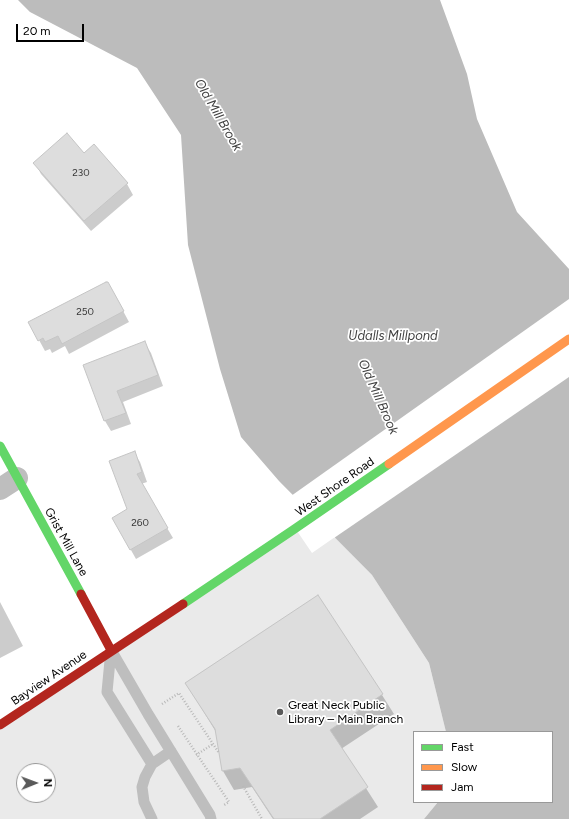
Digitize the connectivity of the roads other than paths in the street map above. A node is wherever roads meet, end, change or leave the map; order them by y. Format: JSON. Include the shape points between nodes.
{"nodes":[{"id":1,"x":569,"y":339,"type":"edge"},
{"id":2,"x":0,"y":446,"type":"edge"},
{"id":3,"x":8,"y":484,"type":"edge"},
{"id":4,"x":111,"y":650,"type":"junction"},
{"id":5,"x":0,"y":725,"type":"edge"},
{"id":6,"x":171,"y":751,"type":"junction"},
{"id":7,"x":152,"y":764,"type":"junction"},
{"id":8,"x":152,"y":819,"type":"edge"},
{"id":9,"x":211,"y":819,"type":"edge"}],
"edges":[{"from":1,"to":4,"type":"main road","name":"West Shore Road","via":[[292,530]]},
{"from":2,"to":3,"type":"main road","name":"Grist Mill Lane"},
{"from":3,"to":4,"type":"main road","name":"Grist Mill Lane"},
{"from":4,"to":5,"type":"main road","name":"Bayview Avenue"},
{"from":4,"to":6,"type":"lane"},
{"from":4,"to":7,"type":"lane","via":[[107,692]]},
{"from":6,"to":7,"type":"lane"},
{"from":6,"to":9,"type":"lane"},
{"from":7,"to":8,"type":"lane","via":[[142,787],[144,802]]}]}
